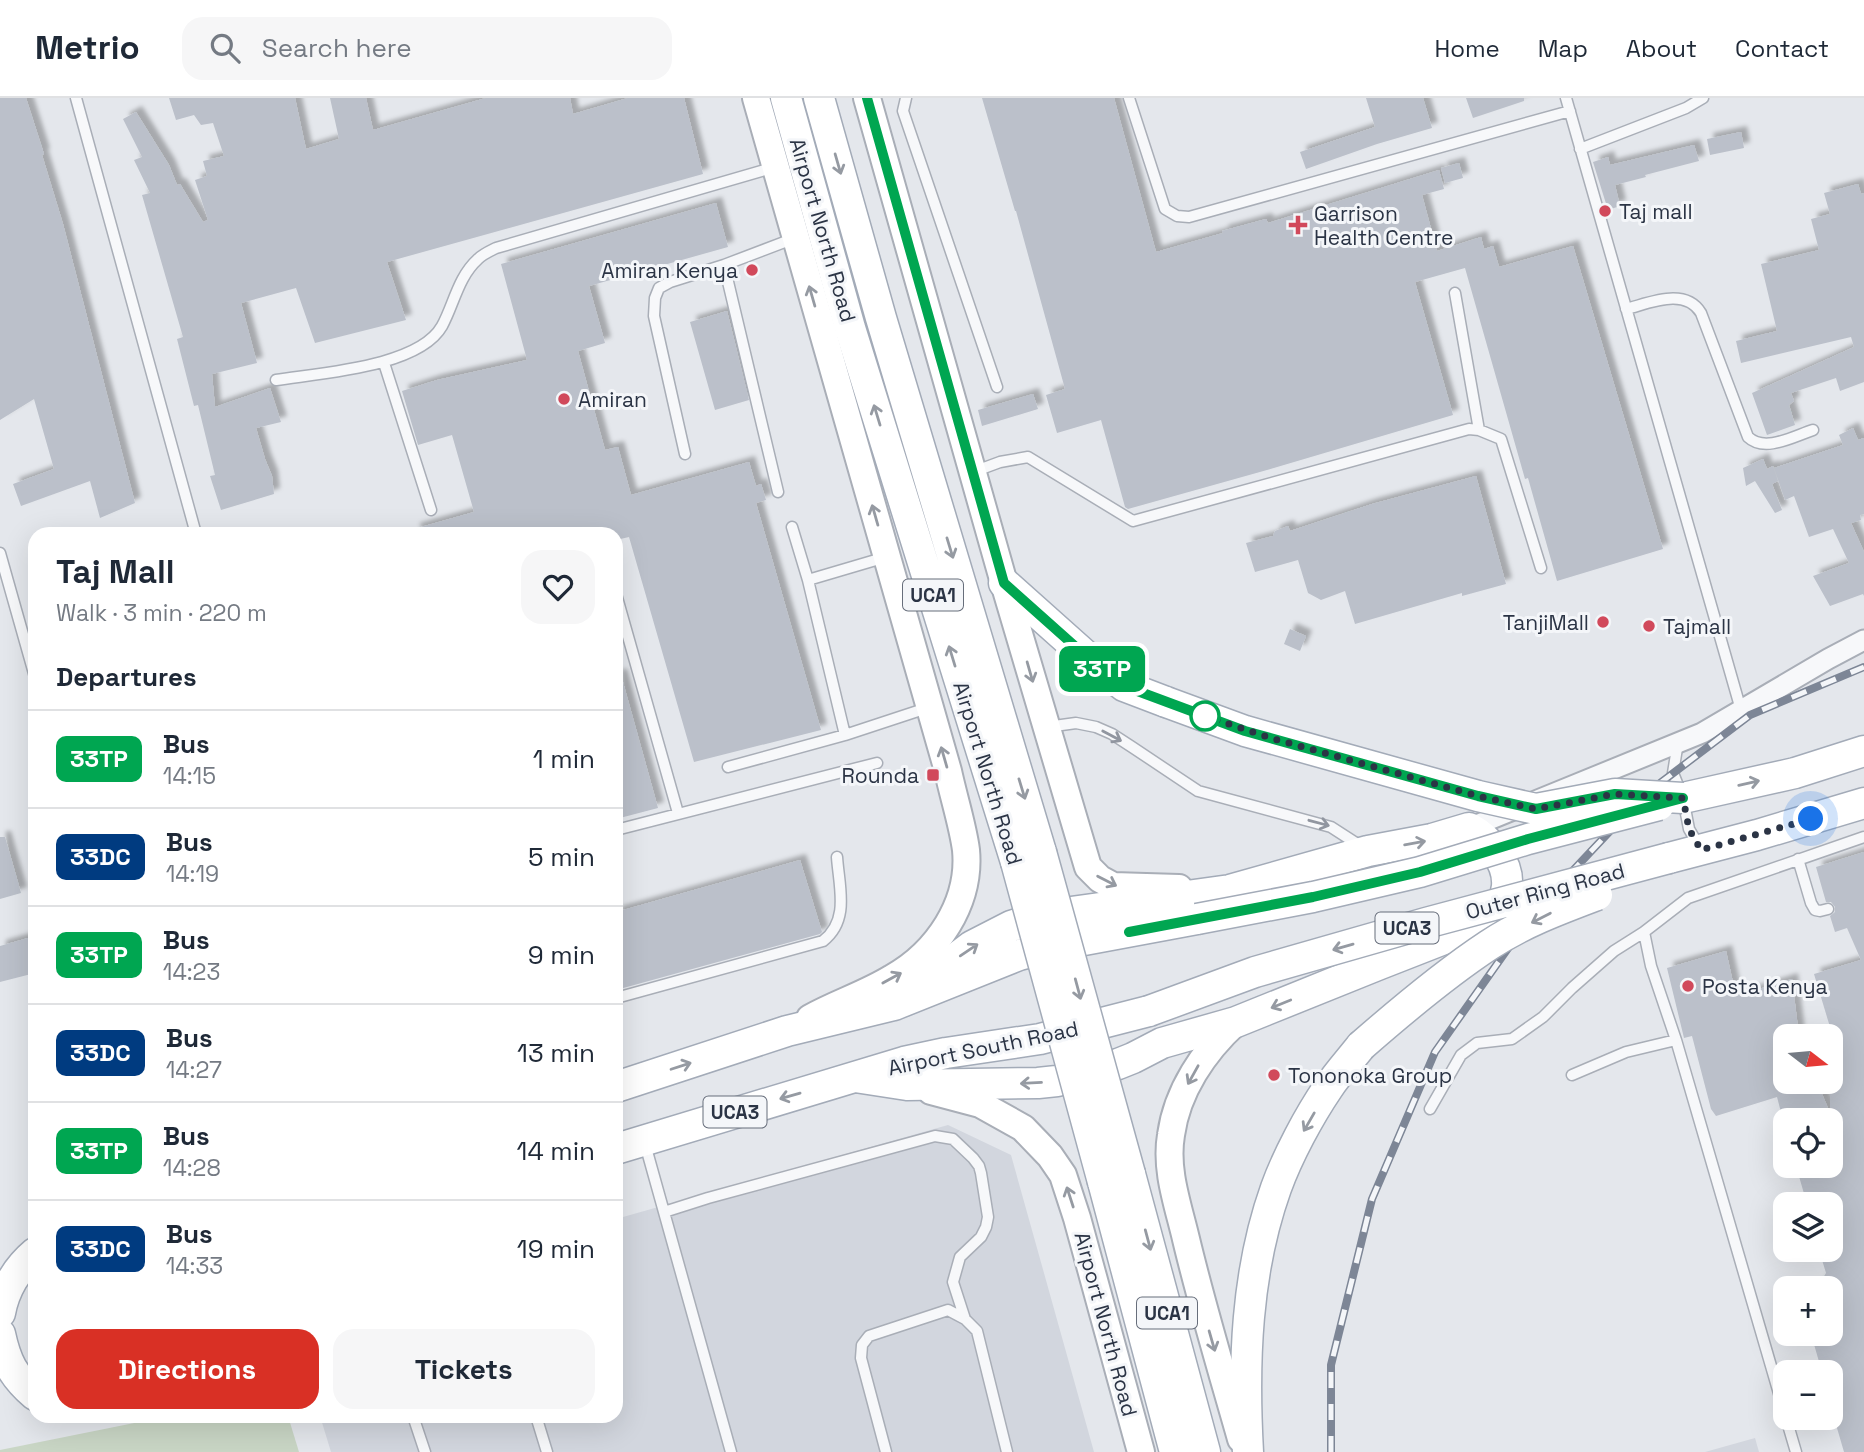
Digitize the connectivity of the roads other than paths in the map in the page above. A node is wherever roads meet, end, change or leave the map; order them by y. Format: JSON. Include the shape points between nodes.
{"nodes":[{"id":1,"x":76,"y":98,"type":"edge"},
{"id":2,"x":756,"y":98,"type":"edge"},
{"id":3,"x":786,"y":98,"type":"edge"},
{"id":4,"x":819,"y":98,"type":"edge"},
{"id":5,"x":867,"y":98,"type":"edge"},
{"id":6,"x":906,"y":98,"type":"edge"},
{"id":7,"x":1129,"y":98,"type":"edge"},
{"id":8,"x":1566,"y":98,"type":"edge"},
{"id":9,"x":1703,"y":98,"type":"edge"},
{"id":10,"x":1570,"y":111,"type":"junction"},
{"id":11,"x":1580,"y":149,"type":"junction"},
{"id":12,"x":775,"y":167,"type":"junction"},
{"id":13,"x":795,"y":238,"type":"junction"},
{"id":14,"x":724,"y":265,"type":"junction"},
{"id":15,"x":1455,"y":293,"type":"dead end"},
{"id":16,"x":1626,"y":309,"type":"junction"},
{"id":17,"x":384,"y":363,"type":"junction"},
{"id":18,"x":276,"y":380,"type":"dead end"},
{"id":19,"x":997,"y":387,"type":"dead end"},
{"id":20,"x":1479,"y":430,"type":"junction"},
{"id":21,"x":1813,"y":430,"type":"dead end"},
{"id":22,"x":685,"y":454,"type":"dead end"},
{"id":23,"x":973,"y":472,"type":"junction"},
{"id":24,"x":778,"y":492,"type":"dead end"},
{"id":25,"x":431,"y":510,"type":"dead end"},
{"id":26,"x":194,"y":527,"type":"edge"},
{"id":27,"x":792,"y":527,"type":"dead end"},
{"id":28,"x":0,"y":553,"type":"edge"},
{"id":29,"x":887,"y":556,"type":"junction"},
{"id":30,"x":1541,"y":568,"type":"dead end"},
{"id":31,"x":808,"y":580,"type":"junction"},
{"id":32,"x":1004,"y":583,"type":"junction"},
{"id":33,"x":623,"y":619,"type":"edge"},
{"id":34,"x":1864,"y":640,"type":"edge"},
{"id":35,"x":28,"y":652,"type":"edge"},
{"id":36,"x":930,"y":707,"type":"junction"},
{"id":37,"x":1741,"y":710,"type":"junction"},
{"id":38,"x":1046,"y":727,"type":"junction"},
{"id":39,"x":845,"y":735,"type":"junction"},
{"id":40,"x":1679,"y":742,"type":"junction"},
{"id":41,"x":1864,"y":751,"type":"edge"},
{"id":42,"x":877,"y":763,"type":"dead end"},
{"id":43,"x":728,"y":767,"type":"dead end"},
{"id":44,"x":1683,"y":798,"type":"junction"},
{"id":45,"x":1864,"y":803,"type":"edge"},
{"id":46,"x":678,"y":813,"type":"junction"},
{"id":47,"x":623,"y":828,"type":"edge"},
{"id":48,"x":1469,"y":828,"type":"junction"},
{"id":49,"x":1864,"y":837,"type":"edge"},
{"id":50,"x":1701,"y":850,"type":"junction"},
{"id":51,"x":1368,"y":851,"type":"junction"},
{"id":52,"x":837,"y":857,"type":"dead end"},
{"id":53,"x":1669,"y":858,"type":"junction"},
{"id":54,"x":1798,"y":859,"type":"junction"},
{"id":55,"x":1230,"y":890,"type":"junction"},
{"id":56,"x":1828,"y":909,"type":"dead end"},
{"id":57,"x":1644,"y":932,"type":"junction"},
{"id":58,"x":623,"y":996,"type":"edge"},
{"id":59,"x":894,"y":1005,"type":"junction"},
{"id":60,"x":1149,"y":1011,"type":"joint"},
{"id":61,"x":1236,"y":1022,"type":"junction"},
{"id":62,"x":787,"y":1031,"type":"junction"},
{"id":63,"x":1676,"y":1040,"type":"junction"},
{"id":64,"x":1572,"y":1075,"type":"dead end"},
{"id":65,"x":855,"y":1077,"type":"junction"},
{"id":66,"x":623,"y":1085,"type":"edge"},
{"id":67,"x":907,"y":1085,"type":"junction"},
{"id":68,"x":1430,"y":1110,"type":"dead end"},
{"id":69,"x":630,"y":1144,"type":"edge"},
{"id":70,"x":664,"y":1212,"type":"junction"},
{"id":71,"x":28,"y":1261,"type":"edge"},
{"id":72,"x":0,"y":1313,"type":"edge"},
{"id":73,"x":965,"y":1319,"type":"junction"},
{"id":74,"x":3,"y":1356,"type":"edge"},
{"id":75,"x":1773,"y":1372,"type":"edge"},
{"id":76,"x":28,"y":1389,"type":"edge"},
{"id":77,"x":415,"y":1423,"type":"edge"},
{"id":78,"x":538,"y":1423,"type":"edge"},
{"id":79,"x":1790,"y":1430,"type":"edge"},
{"id":80,"x":425,"y":1452,"type":"edge"},
{"id":81,"x":547,"y":1452,"type":"edge"},
{"id":82,"x":731,"y":1452,"type":"edge"},
{"id":83,"x":886,"y":1452,"type":"edge"},
{"id":84,"x":1007,"y":1452,"type":"edge"},
{"id":85,"x":1141,"y":1452,"type":"edge"},
{"id":86,"x":1175,"y":1452,"type":"edge"},
{"id":87,"x":1205,"y":1452,"type":"edge"},
{"id":88,"x":1247,"y":1452,"type":"edge"},
{"id":89,"x":1796,"y":1452,"type":"edge"}],
"edges":[{"from":1,"to":26,"type":"lane"},
{"from":2,"to":12,"type":"main road","name":"Airport North Road","number":"UCA1"},
{"from":86,"to":3,"type":"main road","name":"Airport North Road","number":"UCA1","one_way":true,"bridge":true,"via":[[1016,862],[850,328]]},
{"from":4,"to":87,"type":"main road","name":"Airport North Road","number":"UCA1","one_way":true,"bridge":true,"via":[[1041,852]]},
{"from":5,"to":23,"type":"main road"},
{"from":6,"to":19,"type":"lane","via":[[903,111]]},
{"from":7,"to":10,"type":"lane","via":[[1165,209],[1189,217]]},
{"from":8,"to":10,"type":"lane"},
{"from":9,"to":11,"type":"lane"},
{"from":10,"to":11,"type":"lane"},
{"from":11,"to":16,"type":"lane"},
{"from":12,"to":13,"type":"main road","name":"Airport North Road","number":"UCA1"},
{"from":12,"to":17,"type":"lane","via":[[496,248],[478,258],[464,276],[440,329],[418,349]]},
{"from":13,"to":14,"type":"lane"},
{"from":29,"to":13,"type":"main road","name":"Airport North Road","number":"UCA1","one_way":true},
{"from":14,"to":22,"type":"lane","via":[[670,282],[659,288],[655,298],[654,316]]},
{"from":14,"to":24,"type":"lane"},
{"from":15,"to":20,"type":"lane"},
{"from":16,"to":21,"type":"lane","via":[[1667,299],[1697,306],[1748,437],[1754,442],[1769,444]]},
{"from":16,"to":37,"type":"lane"},
{"from":17,"to":18,"type":"lane"},
{"from":17,"to":25,"type":"lane"},
{"from":20,"to":23,"type":"lane","via":[[1469,429],[1133,521],[1028,457]]},
{"from":20,"to":30,"type":"lane","via":[[1501,439]]},
{"from":23,"to":32,"type":"main road"},
{"from":27,"to":31,"type":"lane"},
{"from":28,"to":35,"type":"lane"},
{"from":29,"to":31,"type":"lane"},
{"from":29,"to":36,"type":"main road","name":"Airport North Road","number":"UCA1"},
{"from":31,"to":39,"type":"lane"},
{"from":32,"to":38,"type":"main road","one_way":true},
{"from":32,"to":44,"type":"main road","bridge":true,"via":[[1124,686],[1245,731],[1536,809],[1615,794]]},
{"from":33,"to":46,"type":"lane"},
{"from":34,"to":37,"type":"street"},
{"from":36,"to":39,"type":"lane"},
{"from":62,"to":36,"type":"main road","name":"Airport North Road","number":"UCA1","one_way":true,"via":[[915,963],[941,937],[957,908],[966,849]]},
{"from":37,"to":40,"type":"street"},
{"from":38,"to":51,"type":"lane","one_way":true,"via":[[1076,723],[1096,727],[1198,791],[1331,827]]},
{"from":38,"to":55,"type":"main road","one_way":true,"via":[[1088,867],[1100,879],[1113,886]]},
{"from":39,"to":43,"type":"lane"},
{"from":40,"to":44,"type":"lane","via":[[1673,773]]},
{"from":40,"to":48,"type":"street"},
{"from":44,"to":41,"type":"main road","number":"UCA3","one_way":true,"via":[[1795,773]]},
{"from":42,"to":46,"type":"lane"},
{"from":44,"to":50,"type":"lane","via":[[1689,829]]},
{"from":44,"to":59,"type":"main road","number":"UCA3","bridge":true,"via":[[1420,872],[1019,954]]},
{"from":45,"to":50,"type":"main road","name":"Outer Ring Road","number":"UCA3"},
{"from":46,"to":47,"type":"lane"},
{"from":51,"to":48,"type":"main road","one_way":true},
{"from":48,"to":61,"type":"main road","number":"UCA1","one_way":true,"via":[[1488,841],[1506,872],[1504,897],[1490,921]]},
{"from":49,"to":54,"type":"lane"},
{"from":50,"to":53,"type":"main road","name":"Outer Ring Road","number":"UCA3"},
{"from":51,"to":55,"type":"main road"},
{"from":52,"to":58,"type":"lane","via":[[841,911],[833,933],[822,941]]},
{"from":53,"to":60,"type":"main road","name":"Outer Ring Road","number":"UCA3","one_way":true,"bridge":true,"via":[[1255,972]]},
{"from":53,"to":88,"type":"main road","one_way":true,"bridge":true,"via":[[1623,885],[1551,912],[1490,944],[1361,1046],[1328,1088],[1295,1146],[1266,1222],[1247,1338]]},
{"from":54,"to":56,"type":"lane","via":[[1811,903],[1820,911]]},
{"from":54,"to":57,"type":"lane","via":[[1688,898]]},
{"from":59,"to":55,"type":"main road","one_way":true,"via":[[972,946],[1011,926],[1053,914]]},
{"from":57,"to":63,"type":"lane"},
{"from":57,"to":68,"type":"lane","via":[[1614,951],[1543,1017],[1512,1039],[1477,1043],[1461,1055]]},
{"from":59,"to":62,"type":"main road","number":"UCA3"},
{"from":60,"to":65,"type":"main road","name":"Airport South Road","number":"UCA3","via":[[1040,1039],[904,1062]]},
{"from":61,"to":67,"type":"main road","one_way":true,"via":[[1057,1081]]},
{"from":61,"to":88,"type":"main road","number":"UCA1","one_way":true,"via":[[1190,1080],[1174,1118],[1170,1156],[1188,1248]]},
{"from":66,"to":62,"type":"main road","one_way":true},
{"from":63,"to":64,"type":"lane","via":[[1626,1052]]},
{"from":63,"to":75,"type":"lane"},
{"from":65,"to":67,"type":"main road"},
{"from":65,"to":69,"type":"main road","name":"Airport South Road","number":"UCA3","one_way":true},
{"from":85,"to":67,"type":"main road","name":"Airport North Road","number":"UCA1","one_way":true,"via":[[1063,1175],[1036,1140],[1001,1114],[955,1096]]},
{"from":69,"to":70,"type":"lane"},
{"from":70,"to":73,"type":"lane","via":[[935,1136],[953,1139],[979,1166],[988,1217],[981,1237],[960,1257],[953,1282]]},
{"from":70,"to":82,"type":"lane"},
{"from":71,"to":72,"type":"main road","via":[[16,1274]]},
{"from":73,"to":83,"type":"lane","via":[[948,1310],[869,1336],[862,1345],[861,1357]]},
{"from":73,"to":84,"type":"lane","via":[[977,1331]]},
{"from":74,"to":76,"type":"main road"},
{"from":77,"to":80,"type":"lane"},
{"from":78,"to":81,"type":"lane"},
{"from":79,"to":89,"type":"lane"}]}
